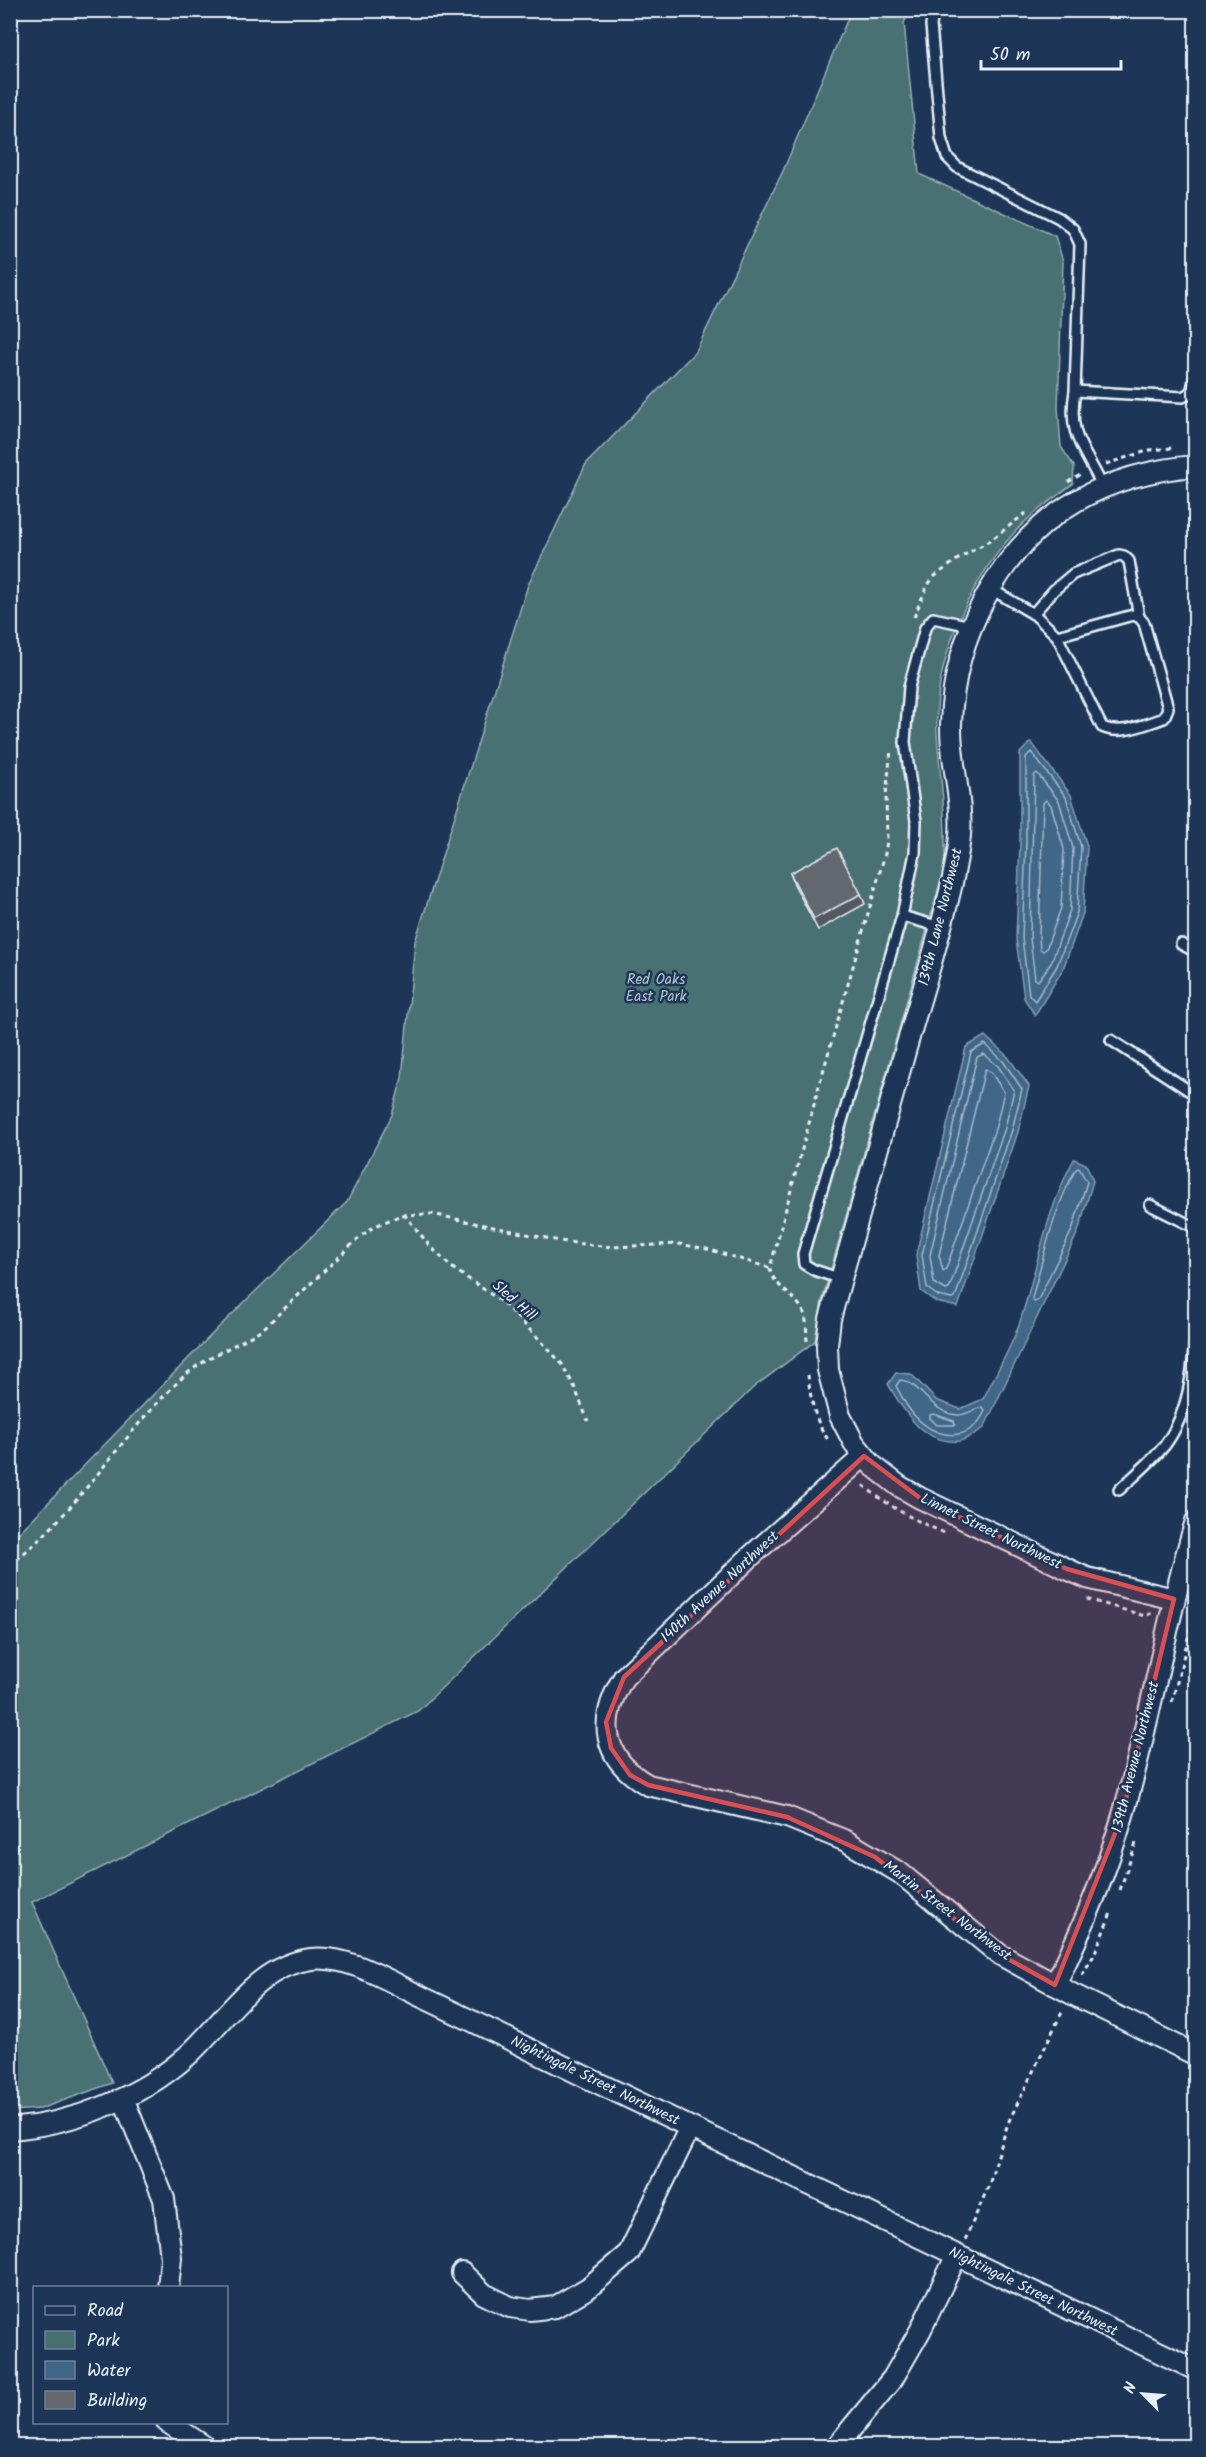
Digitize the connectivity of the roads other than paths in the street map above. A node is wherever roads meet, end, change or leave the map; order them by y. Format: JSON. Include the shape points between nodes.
{"nodes":[{"id":1,"x":934,"y":10,"type":"edge"},
{"id":2,"x":1196,"y":374,"type":"edge"},
{"id":3,"x":1075,"y":391,"type":"junction"},
{"id":4,"x":1196,"y":466,"type":"edge"},
{"id":5,"x":1103,"y":488,"type":"junction"},
{"id":6,"x":991,"y":589,"type":"junction"},
{"id":7,"x":1033,"y":614,"type":"junction"},
{"id":8,"x":1139,"y":617,"type":"junction"},
{"id":9,"x":971,"y":626,"type":"junction"},
{"id":10,"x":1057,"y":636,"type":"junction"},
{"id":11,"x":902,"y":916,"type":"junction"},
{"id":12,"x":940,"y":927,"type":"junction"},
{"id":13,"x":1181,"y":944,"type":"dead end"},
{"id":14,"x":1196,"y":952,"type":"edge"},
{"id":15,"x":1111,"y":1040,"type":"dead end"},
{"id":16,"x":1196,"y":1095,"type":"edge"},
{"id":17,"x":1150,"y":1205,"type":"dead end"},
{"id":18,"x":1196,"y":1228,"type":"edge"},
{"id":19,"x":841,"y":1278,"type":"junction"},
{"id":20,"x":1196,"y":1320,"type":"edge"},
{"id":21,"x":1191,"y":1401,"type":"edge"},
{"id":22,"x":840,"y":1416,"type":"joint"},
{"id":23,"x":864,"y":1456,"type":"junction"},
{"id":24,"x":1119,"y":1490,"type":"dead end"},
{"id":25,"x":1196,"y":1521,"type":"edge"},
{"id":26,"x":1174,"y":1599,"type":"junction"},
{"id":27,"x":608,"y":1736,"type":"joint"},
{"id":28,"x":1055,"y":1984,"type":"junction"},
{"id":29,"x":1196,"y":2055,"type":"edge"},
{"id":30,"x":123,"y":2098,"type":"junction"},
{"id":31,"x":690,"y":2127,"type":"junction"},
{"id":32,"x":10,"y":2129,"type":"edge"},
{"id":33,"x":957,"y":2255,"type":"junction"},
{"id":34,"x":462,"y":2273,"type":"dead end"},
{"id":35,"x":168,"y":2286,"type":"edge"},
{"id":36,"x":1196,"y":2370,"type":"edge"},
{"id":37,"x":170,"y":2424,"type":"edge"},
{"id":38,"x":204,"y":2446,"type":"edge"},
{"id":39,"x":837,"y":2446,"type":"edge"}],
"edges":[{"from":1,"to":3,"type":"lane","via":[[931,25],[941,138],[947,157],[957,167],[1059,218],[1073,229],[1080,244]]},
{"from":2,"to":3,"type":"lane","via":[[1191,392],[1183,397]]},
{"from":3,"to":5,"type":"lane","via":[[1075,432]]},
{"from":4,"to":5,"type":"street","name":"139th Lane Northwest","via":[[1149,472]]},
{"from":5,"to":6,"type":"street","name":"139th Lane Northwest","via":[[1076,502],[1037,532]]},
{"from":6,"to":7,"type":"lane"},
{"from":6,"to":9,"type":"street","name":"139th Lane Northwest"},
{"from":7,"to":8,"type":"lane","via":[[1072,574],[1119,555],[1129,561]]},
{"from":7,"to":10,"type":"lane"},
{"from":8,"to":10,"type":"lane","via":[[1133,615]]},
{"from":8,"to":10,"type":"lane","via":[[1168,708],[1164,718],[1122,730],[1112,732],[1102,727]]},
{"from":9,"to":11,"type":"lane","via":[[933,618],[925,628],[909,687],[905,742],[915,853]]},
{"from":9,"to":12,"type":"street","name":"139th Lane Northwest","via":[[952,699],[951,752],[960,833]]},
{"from":11,"to":12,"type":"lane"},
{"from":11,"to":19,"type":"lane","via":[[803,1254],[804,1264]]},
{"from":12,"to":19,"type":"street","name":"139th Lane Northwest"},
{"from":13,"to":14,"type":"lane"},
{"from":15,"to":16,"type":"lane"},
{"from":17,"to":18,"type":"lane"},
{"from":19,"to":22,"type":"street","name":"139th Lane Northwest","via":[[827,1345],[828,1370]]},
{"from":20,"to":21,"type":"lane"},
{"from":21,"to":24,"type":"lane","via":[[1164,1446]]},
{"from":22,"to":23,"type":"street","name":"Linnet Street Northwest"},
{"from":23,"to":26,"type":"street","name":"Linnet Street Northwest","via":[[909,1492],[1067,1569],[1087,1578]]},
{"from":23,"to":27,"type":"street","name":"140th Avenue Northwest","via":[[624,1677],[606,1722]]},
{"from":25,"to":26,"type":"street","name":"139th Avenue Northwest"},
{"from":26,"to":28,"type":"street","name":"139th Avenue Northwest","via":[[1122,1816],[1093,1900]]},
{"from":27,"to":28,"type":"street","name":"Martin Street Northwest","via":[[611,1748],[630,1775],[648,1785],[787,1817],[875,1857],[999,1954]]},
{"from":28,"to":29,"type":"street","name":"Martin Street Northwest"},
{"from":30,"to":31,"type":"street","name":"Nightingale Street Northwest","via":[[184,2059],[260,1981],[273,1972],[312,1959],[341,1961],[364,1970]]},
{"from":30,"to":32,"type":"street","name":"Nightingale Street Northwest","via":[[72,2118]]},
{"from":30,"to":35,"type":"street","via":[[164,2199],[171,2258]]},
{"from":31,"to":33,"type":"street","name":"Nightingale Street Northwest"},
{"from":31,"to":34,"type":"street","via":[[629,2253],[588,2288],[555,2307],[530,2310],[510,2307],[484,2294]]},
{"from":33,"to":36,"type":"street","name":"Nightingale Street Northwest"},
{"from":33,"to":39,"type":"street","via":[[893,2378]]},
{"from":37,"to":38,"type":"street"}]}
